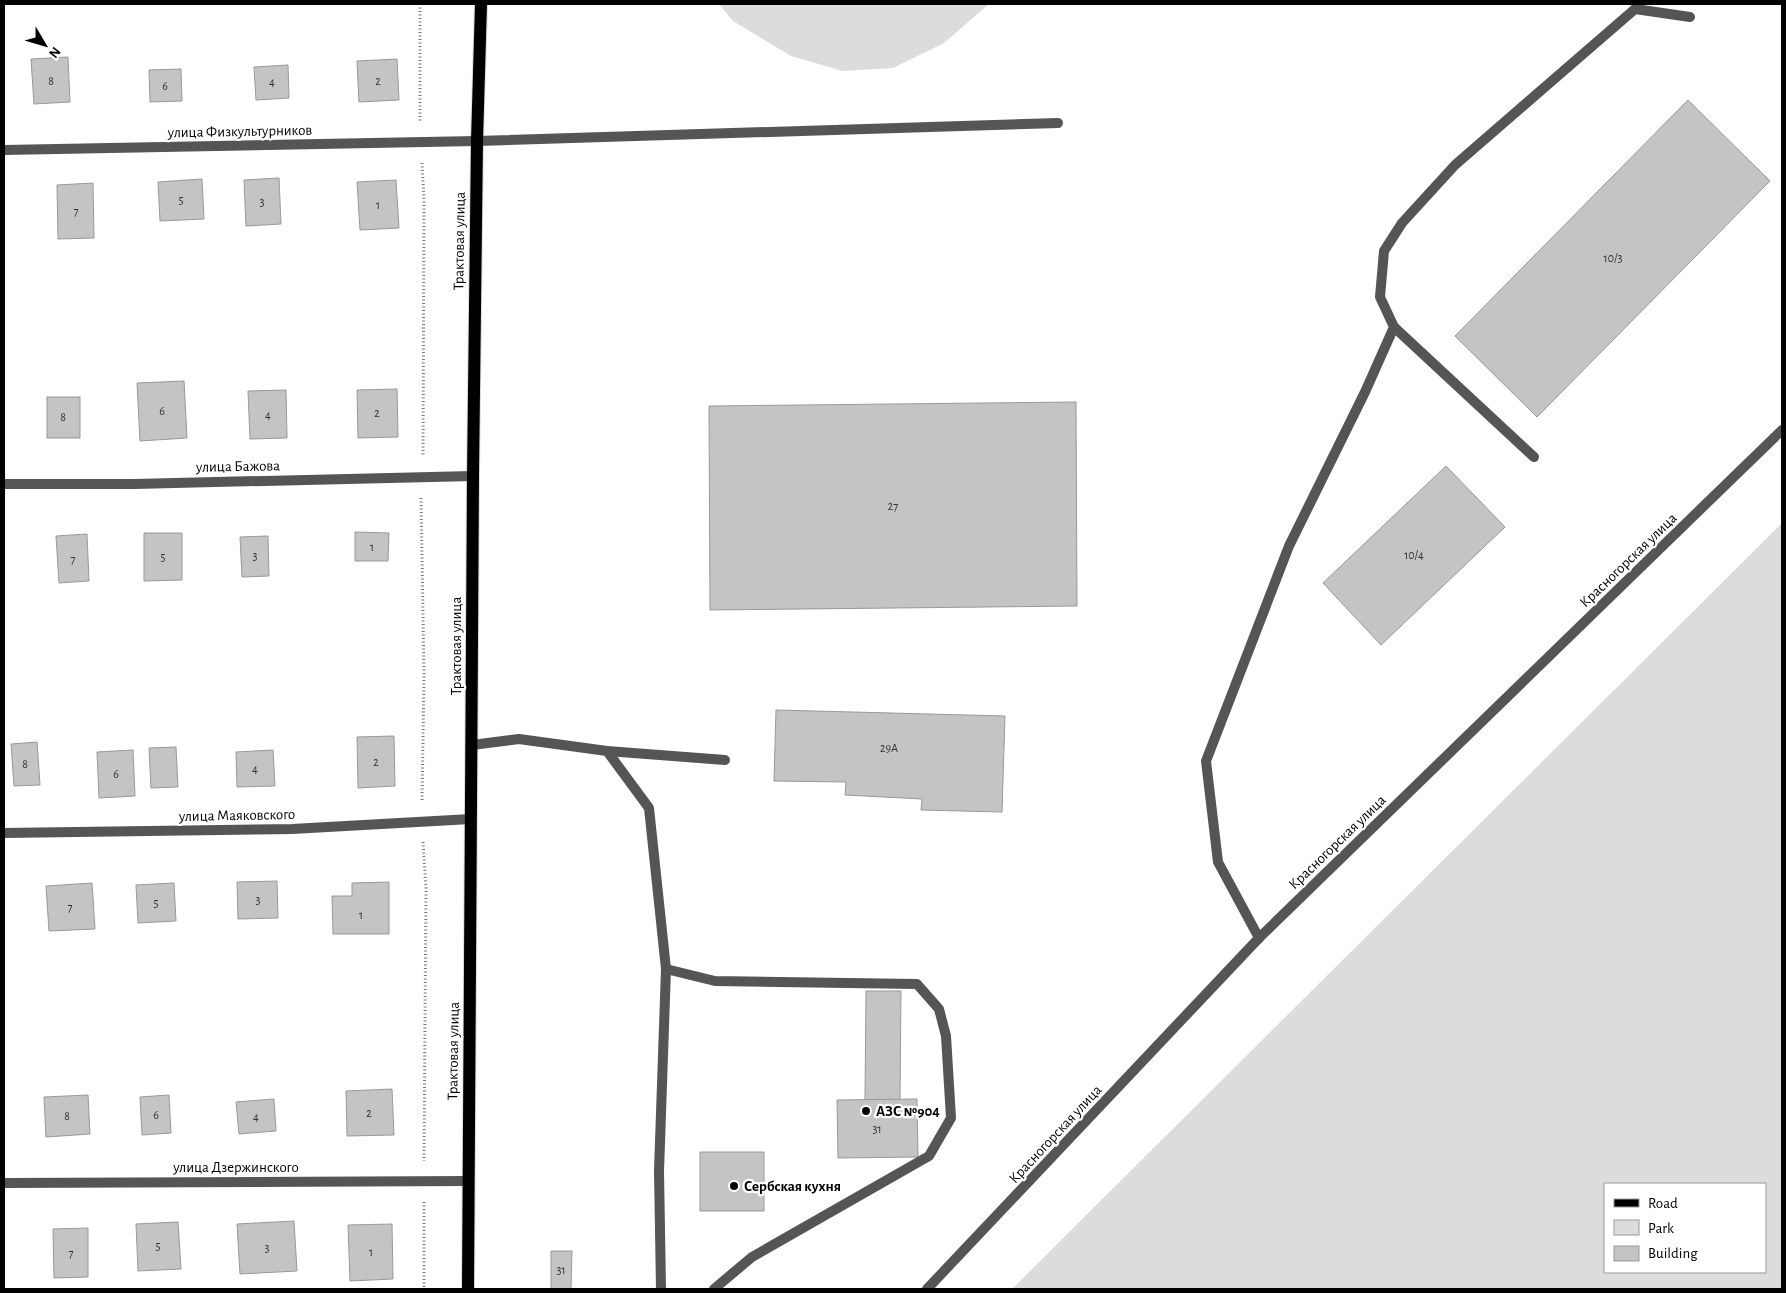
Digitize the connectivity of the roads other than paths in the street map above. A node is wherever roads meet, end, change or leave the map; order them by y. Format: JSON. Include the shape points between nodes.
{"nodes":[{"id":1,"x":481,"y":4,"type":"edge"},
{"id":2,"x":1690,"y":17,"type":"dead end"},
{"id":3,"x":1058,"y":123,"type":"dead end"},
{"id":4,"x":477,"y":141,"type":"junction"},
{"id":5,"x":4,"y":150,"type":"edge"},
{"id":6,"x":1394,"y":327,"type":"junction"},
{"id":7,"x":1782,"y":430,"type":"edge"},
{"id":8,"x":1534,"y":457,"type":"dead end"},
{"id":9,"x":473,"y":476,"type":"junction"},
{"id":10,"x":4,"y":484,"type":"edge"},
{"id":11,"x":472,"y":745,"type":"junction"},
{"id":12,"x":608,"y":751,"type":"junction"},
{"id":13,"x":725,"y":760,"type":"dead end"},
{"id":14,"x":471,"y":819,"type":"junction"},
{"id":15,"x":4,"y":833,"type":"edge"},
{"id":16,"x":1260,"y":938,"type":"junction"},
{"id":17,"x":666,"y":969,"type":"junction"},
{"id":18,"x":468,"y":1181,"type":"junction"},
{"id":19,"x":4,"y":1183,"type":"edge"},
{"id":20,"x":468,"y":1289,"type":"edge"},
{"id":21,"x":661,"y":1289,"type":"edge"},
{"id":22,"x":714,"y":1289,"type":"edge"},
{"id":23,"x":928,"y":1289,"type":"edge"}],
"edges":[{"from":1,"to":4,"type":"main road","name":"Трактовая улица"},
{"from":2,"to":6,"type":"street","via":[[1635,9],[1455,165],[1402,223],[1384,251],[1380,297]]},
{"from":3,"to":4,"type":"street","name":"улица Физкультурников"},
{"from":4,"to":5,"type":"street","name":"улица Физкультурников"},
{"from":4,"to":9,"type":"main road","name":"Трактовая улица"},
{"from":6,"to":8,"type":"street"},
{"from":6,"to":16,"type":"street","via":[[1289,546],[1206,761],[1218,862]]},
{"from":7,"to":16,"type":"street","name":"Красногорская улица"},
{"from":9,"to":10,"type":"street","name":"улица Бажова"},
{"from":9,"to":11,"type":"main road","name":"Трактовая улица"},
{"from":11,"to":12,"type":"street","via":[[519,739]]},
{"from":11,"to":14,"type":"main road","name":"Трактовая улица"},
{"from":12,"to":13,"type":"street"},
{"from":12,"to":17,"type":"street","via":[[649,808]]},
{"from":14,"to":15,"type":"street","name":"улица Маяковского","via":[[292,829]]},
{"from":14,"to":18,"type":"main road","name":"Трактовая улица"},
{"from":16,"to":23,"type":"street","name":"Красногорская улица"},
{"from":17,"to":21,"type":"street","via":[[659,1171]]},
{"from":17,"to":22,"type":"street","via":[[715,981],[917,984],[938,1009],[946,1036],[951,1118],[929,1156],[752,1258]]},
{"from":18,"to":19,"type":"street","name":"улица Дзержинского"},
{"from":18,"to":20,"type":"main road","name":"Трактовая улица"}]}
